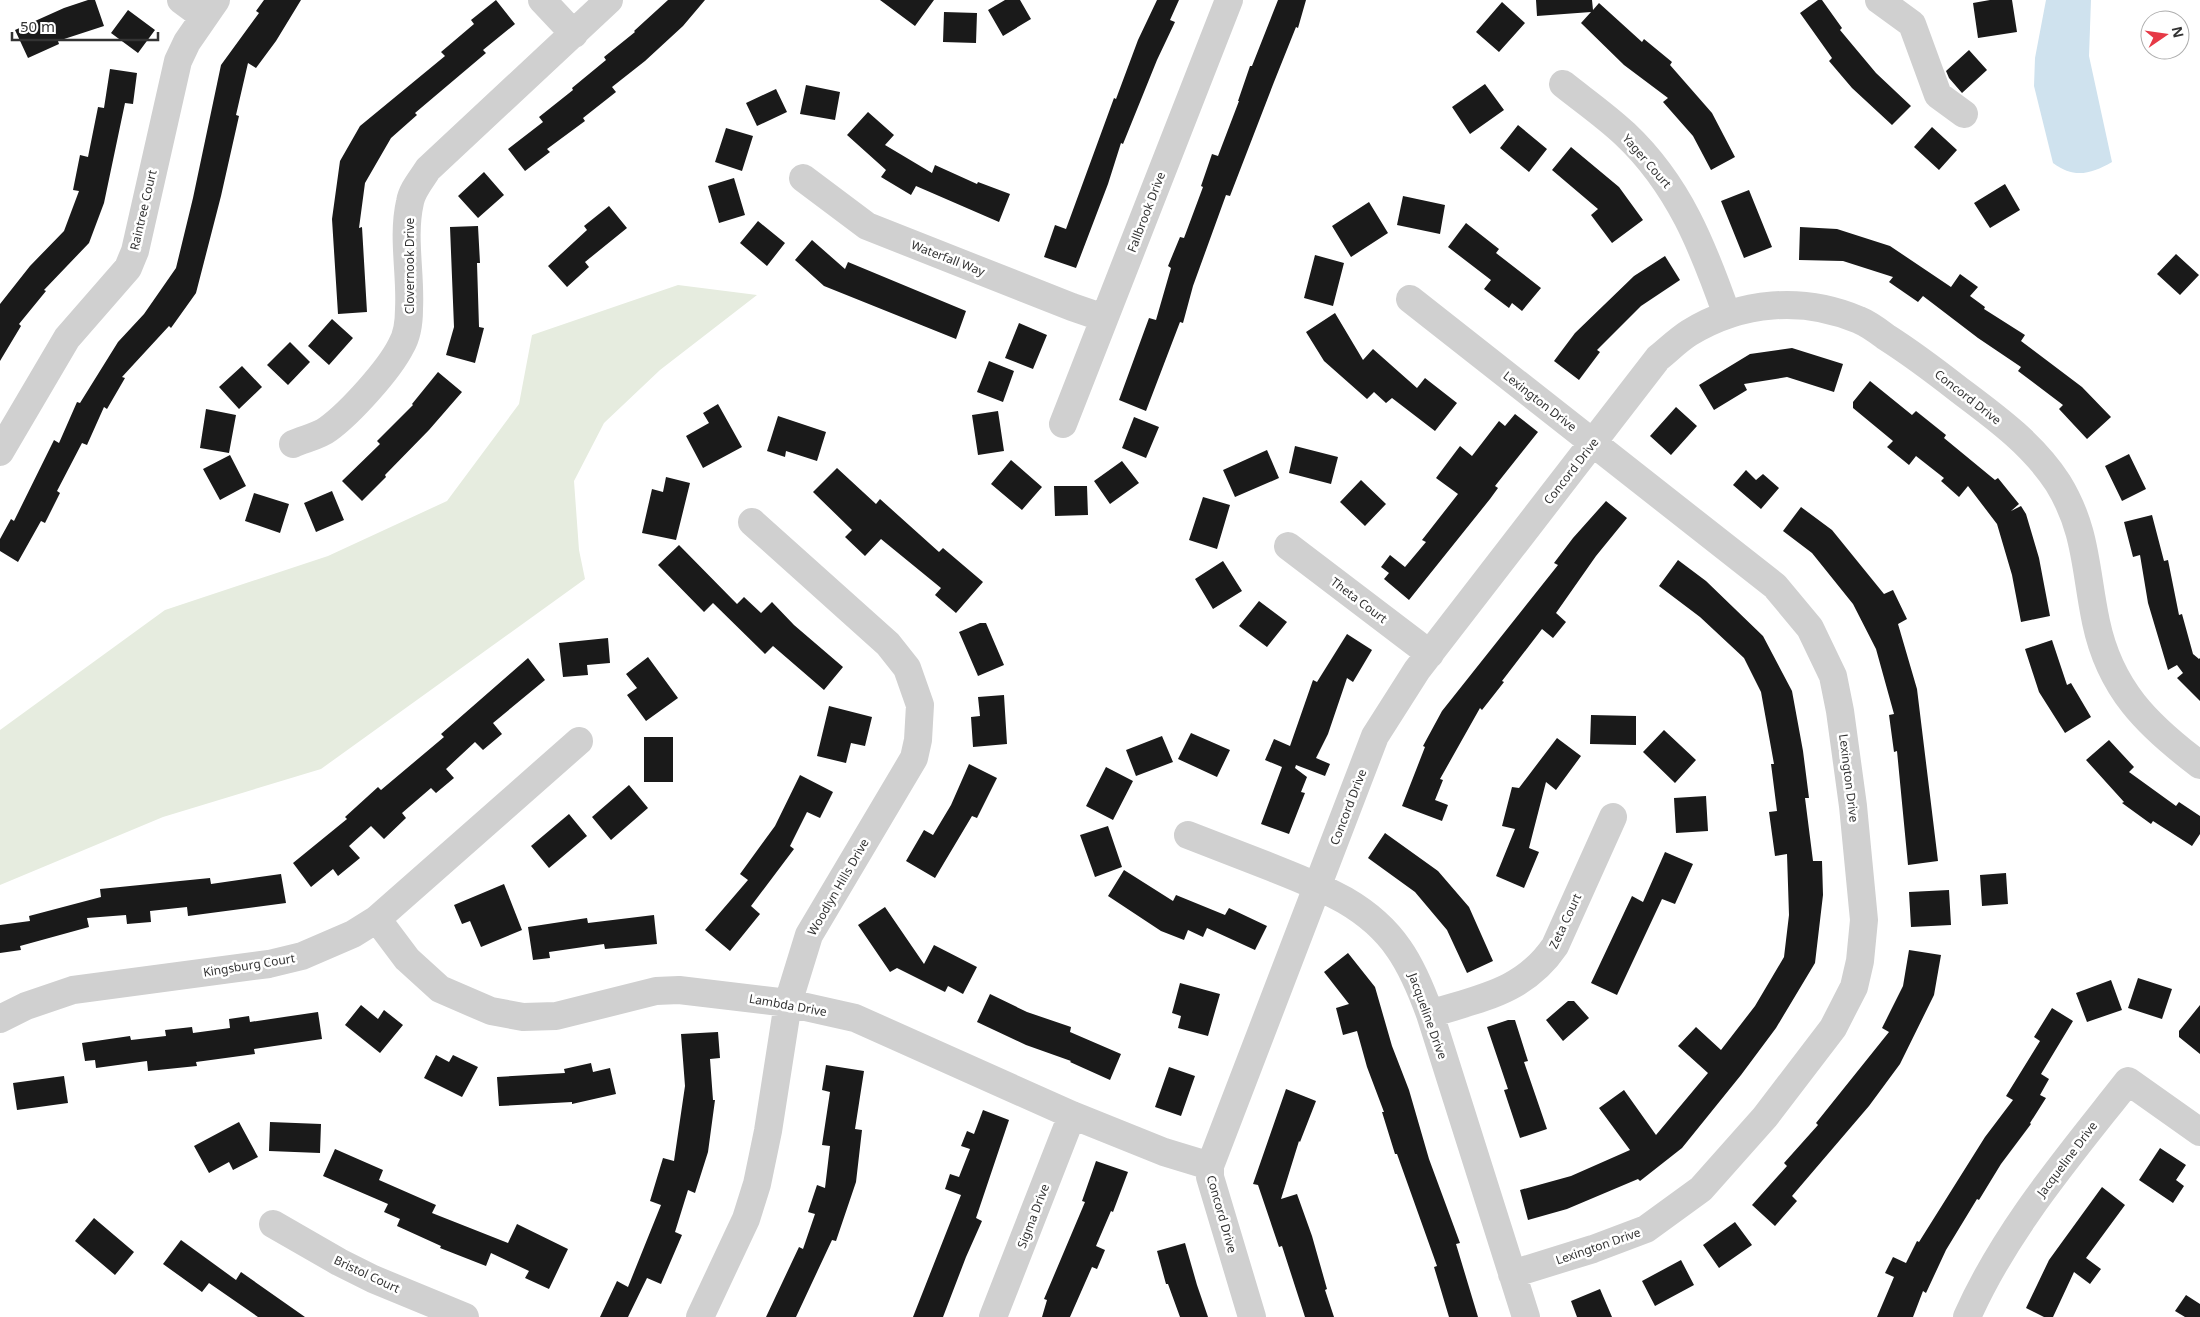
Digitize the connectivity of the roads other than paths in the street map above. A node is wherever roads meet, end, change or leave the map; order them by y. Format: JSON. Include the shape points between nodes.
{"nodes":[{"id":1,"x":181,"y":0,"type":"edge"},
{"id":2,"x":542,"y":0,"type":"edge"},
{"id":3,"x":609,"y":0,"type":"edge"},
{"id":4,"x":1229,"y":0,"type":"edge"},
{"id":5,"x":1878,"y":0,"type":"edge"},
{"id":6,"x":210,"y":9,"type":"edge"},
{"id":7,"x":574,"y":34,"type":"junction"},
{"id":8,"x":1563,"y":84,"type":"dead end"},
{"id":9,"x":1964,"y":114,"type":"dead end"},
{"id":10,"x":802,"y":178,"type":"dead end"},
{"id":11,"x":1410,"y":299,"type":"dead end"},
{"id":12,"x":1727,"y":315,"type":"junction"},
{"id":13,"x":1104,"y":318,"type":"junction"},
{"id":14,"x":1064,"y":424,"type":"dead end"},
{"id":15,"x":1592,"y":443,"type":"junction"},
{"id":16,"x":294,"y":444,"type":"dead end"},
{"id":17,"x":0,"y":452,"type":"edge"},
{"id":18,"x":752,"y":522,"type":"dead end"},
{"id":19,"x":1288,"y":546,"type":"dead end"},
{"id":20,"x":1430,"y":654,"type":"junction"},
{"id":21,"x":579,"y":741,"type":"dead end"},
{"id":22,"x":2200,"y":764,"type":"edge"},
{"id":23,"x":1613,"y":817,"type":"dead end"},
{"id":24,"x":1188,"y":835,"type":"dead end"},
{"id":25,"x":1318,"y":886,"type":"junction"},
{"id":26,"x":377,"y":918,"type":"junction"},
{"id":27,"x":788,"y":1003,"type":"junction"},
{"id":28,"x":1430,"y":1014,"type":"junction"},
{"id":29,"x":0,"y":1019,"type":"edge"},
{"id":30,"x":1072,"y":1116,"type":"junction"},
{"id":31,"x":2200,"y":1132,"type":"edge"},
{"id":32,"x":1210,"y":1166,"type":"junction"},
{"id":33,"x":273,"y":1224,"type":"dead end"},
{"id":34,"x":1512,"y":1274,"type":"junction"},
{"id":35,"x":465,"y":1317,"type":"edge"},
{"id":36,"x":700,"y":1317,"type":"edge"},
{"id":37,"x":993,"y":1317,"type":"edge"},
{"id":38,"x":1252,"y":1317,"type":"edge"},
{"id":39,"x":1526,"y":1317,"type":"edge"},
{"id":40,"x":1968,"y":1317,"type":"edge"}],
"edges":[{"from":1,"to":6,"type":"street"},
{"from":2,"to":7,"type":"street"},
{"from":3,"to":7,"type":"street","name":"Clovernook Drive"},
{"from":4,"to":13,"type":"street","name":"Fallbrook Drive"},
{"from":5,"to":9,"type":"street","via":[[1912,24],[1938,95]]},
{"from":6,"to":17,"type":"street","name":"Raintree Court","via":[[178,61],[128,268],[67,338]]},
{"from":7,"to":16,"type":"street","name":"Clovernook Drive","via":[[428,169],[414,189],[406,243],[408,323],[402,346],[374,384],[344,415],[327,430]]},
{"from":8,"to":12,"type":"street","name":"Yager Court","via":[[1625,134],[1666,180],[1682,205],[1709,264]]},
{"from":10,"to":13,"type":"street","name":"Waterfall Way","via":[[867,226]]},
{"from":11,"to":15,"type":"street","name":"Lexington Drive"},
{"from":12,"to":15,"type":"street","name":"Concord Drive","via":[[1687,334],[1658,358]]},
{"from":12,"to":22,"type":"street","name":"Concord Drive","via":[[1746,309],[1794,303],[1818,306],[1860,320],[1914,355],[2028,446],[2057,482],[2074,512],[2086,551],[2096,623],[2111,668],[2135,708],[2152,726]]},
{"from":13,"to":14,"type":"street","name":"Fallbrook Drive"},
{"from":15,"to":20,"type":"street","name":"Concord Drive"},
{"from":15,"to":34,"type":"street","name":"Lexington Drive","via":[[1774,586],[1810,628],[1832,676],[1840,711],[1864,920],[1854,987],[1833,1028],[1765,1117],[1701,1189],[1646,1229]]},
{"from":18,"to":27,"type":"street","name":"Woodlyn Hills Drive","via":[[888,644],[906,668],[920,705],[914,758],[809,935]]},
{"from":19,"to":20,"type":"street","name":"Theta Court"},
{"from":20,"to":25,"type":"street","name":"Concord Drive","via":[[1375,736]]},
{"from":21,"to":26,"type":"street","name":"Kingsburg Court"},
{"from":23,"to":28,"type":"street","name":"Zeta Court","via":[[1555,946],[1544,963],[1510,988]]},
{"from":24,"to":25,"type":"street","name":"Jacqueline Drive"},
{"from":25,"to":28,"type":"street","name":"Jacqueline Drive","via":[[1358,908],[1383,930],[1399,949],[1417,981]]},
{"from":25,"to":32,"type":"street","name":"Concord Drive"},
{"from":26,"to":27,"type":"street","name":"Lambda Drive","via":[[407,959],[440,988],[491,1012],[523,1017],[556,1016],[656,991],[679,990]]},
{"from":26,"to":29,"type":"street","name":"Kingsburg Court","via":[[353,934],[302,956],[269,964],[73,990]]},
{"from":27,"to":30,"type":"street","name":"Lambda Drive","via":[[855,1018]]},
{"from":27,"to":36,"type":"street","name":"Woodlyn Hills Drive","via":[[757,1184],[746,1219]]},
{"from":28,"to":34,"type":"street","name":"Jacqueline Drive"},
{"from":30,"to":32,"type":"street","name":"Lambda Drive","via":[[1164,1152]]},
{"from":30,"to":37,"type":"street","name":"Sigma Drive"},
{"from":31,"to":40,"type":"street","name":"Jacqueline Drive","via":[[2128,1081],[2045,1187],[1998,1257]]},
{"from":32,"to":38,"type":"street","name":"Concord Drive","via":[[1210,1178]]},
{"from":33,"to":35,"type":"street","name":"Bristol Court","via":[[365,1275]]},
{"from":34,"to":39,"type":"street","name":"Jacqueline Drive"}]}
